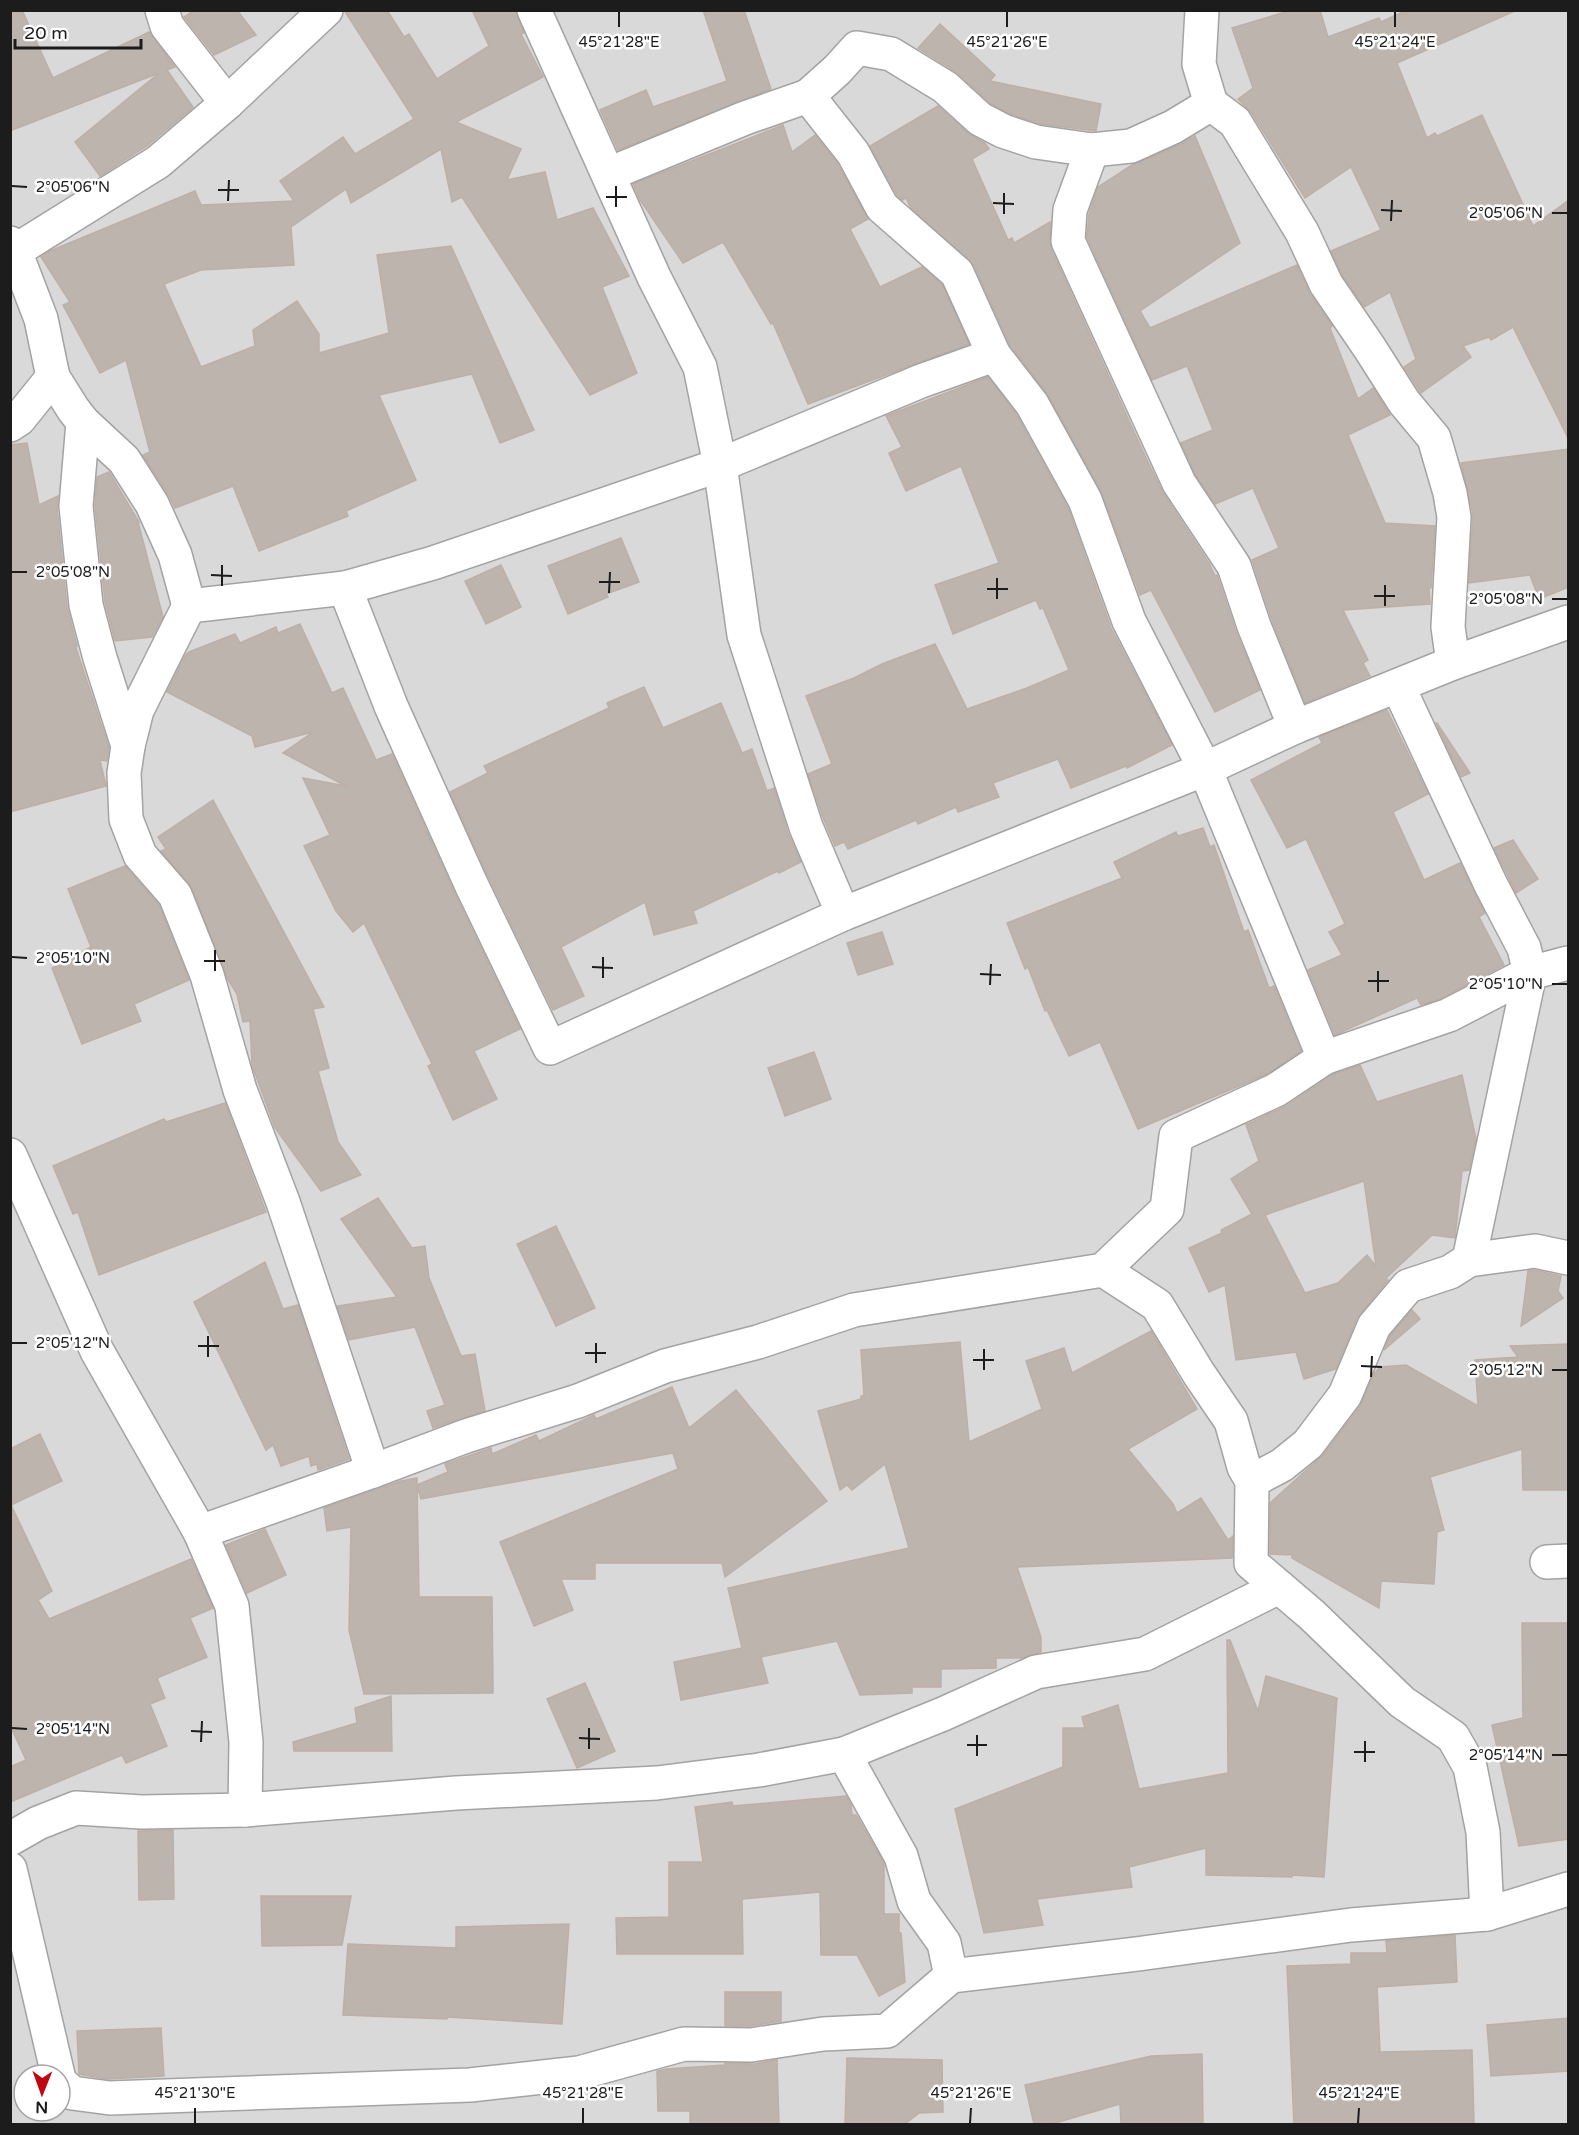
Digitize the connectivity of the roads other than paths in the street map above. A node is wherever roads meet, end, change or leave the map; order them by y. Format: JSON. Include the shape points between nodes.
{"nodes":[{"id":1,"x":162,"y":10,"type":"edge"},
{"id":2,"x":326,"y":10,"type":"edge"},
{"id":3,"x":534,"y":10,"type":"edge"},
{"id":4,"x":1202,"y":10,"type":"edge"},
{"id":5,"x":808,"y":96,"type":"junction"},
{"id":6,"x":227,"y":103,"type":"junction"},
{"id":7,"x":1211,"y":104,"type":"junction"},
{"id":8,"x":1092,"y":150,"type":"junction"},
{"id":9,"x":609,"y":174,"type":"junction"},
{"id":10,"x":13,"y":247,"type":"edge"},
{"id":11,"x":994,"y":355,"type":"junction"},
{"id":12,"x":53,"y":377,"type":"junction"},
{"id":13,"x":83,"y":422,"type":"junction"},
{"id":14,"x":10,"y":425,"type":"edge"},
{"id":15,"x":720,"y":465,"type":"junction"},
{"id":16,"x":345,"y":588,"type":"junction"},
{"id":17,"x":189,"y":606,"type":"junction"},
{"id":18,"x":1569,"y":622,"type":"edge"},
{"id":19,"x":1453,"y":663,"type":"junction"},
{"id":20,"x":1398,"y":686,"type":"junction"},
{"id":21,"x":1295,"y":727,"type":"junction"},
{"id":22,"x":128,"y":746,"type":"junction"},
{"id":23,"x":1205,"y":769,"type":"junction"},
{"id":24,"x":843,"y":914,"type":"junction"},
{"id":25,"x":1569,"y":963,"type":"edge"},
{"id":26,"x":1530,"y":973,"type":"junction"},
{"id":27,"x":1324,"y":1058,"type":"junction"},
{"id":28,"x":10,"y":1155,"type":"edge"},
{"id":29,"x":1569,"y":1258,"type":"edge"},
{"id":30,"x":1469,"y":1260,"type":"junction"},
{"id":31,"x":1103,"y":1270,"type":"junction"},
{"id":32,"x":373,"y":1471,"type":"junction"},
{"id":33,"x":1252,"y":1481,"type":"junction"},
{"id":34,"x":200,"y":1532,"type":"junction"},
{"id":35,"x":1279,"y":1587,"type":"junction"},
{"id":36,"x":844,"y":1754,"type":"junction"},
{"id":37,"x":245,"y":1810,"type":"junction"},
{"id":38,"x":10,"y":1839,"type":"edge"},
{"id":39,"x":10,"y":1869,"type":"edge"},
{"id":40,"x":1569,"y":1889,"type":"edge"},
{"id":41,"x":1487,"y":1914,"type":"junction"},
{"id":42,"x":951,"y":1976,"type":"junction"},
{"id":43,"x":55,"y":2063,"type":"edge"},
{"id":44,"x":72,"y":2093,"type":"edge"}],
"edges":[{"from":1,"to":6,"type":"street","via":[[167,26]]},
{"from":2,"to":6,"type":"street"},
{"from":3,"to":9,"type":"street"},
{"from":4,"to":7,"type":"street","via":[[1199,64]]},
{"from":5,"to":8,"type":"street","via":[[857,48],[891,54],[945,87],[980,118],[1003,131],[1036,142]]},
{"from":5,"to":9,"type":"street"},
{"from":5,"to":11,"type":"street","via":[[854,153],[882,207],[957,273]]},
{"from":6,"to":10,"type":"street","via":[[158,162]]},
{"from":7,"to":8,"type":"street","via":[[1131,146]]},
{"from":7,"to":19,"type":"street","via":[[1235,122],[1302,232],[1326,284],[1404,402],[1434,438],[1454,518],[1448,627]]},
{"from":8,"to":21,"type":"street","via":[[1070,210],[1068,242],[1179,483],[1234,566]]},
{"from":9,"to":15,"type":"street","via":[[654,277],[700,367]]},
{"from":10,"to":12,"type":"street","via":[[41,319]]},
{"from":11,"to":15,"type":"street","via":[[921,381]]},
{"from":11,"to":23,"type":"street","via":[[1032,404],[1085,500],[1129,621]]},
{"from":12,"to":13,"type":"street"},
{"from":12,"to":14,"type":"street"},
{"from":13,"to":17,"type":"street","via":[[124,460],[152,504],[175,555]]},
{"from":13,"to":22,"type":"street","via":[[76,506],[86,605]]},
{"from":15,"to":16,"type":"street","via":[[433,564]]},
{"from":15,"to":24,"type":"street","via":[[744,635],[806,827]]},
{"from":16,"to":17,"type":"street"},
{"from":16,"to":24,"type":"street","via":[[395,716],[550,1048]]},
{"from":17,"to":22,"type":"street","via":[[137,710]]},
{"from":18,"to":19,"type":"street"},
{"from":19,"to":20,"type":"street"},
{"from":20,"to":21,"type":"street"},
{"from":20,"to":26,"type":"street","via":[[1524,948]]},
{"from":21,"to":23,"type":"street"},
{"from":22,"to":32,"type":"street","via":[[124,773],[126,819],[140,855],[175,895],[207,975],[240,1090],[283,1202]]},
{"from":23,"to":24,"type":"street"},
{"from":23,"to":27,"type":"street"},
{"from":25,"to":26,"type":"street"},
{"from":26,"to":27,"type":"street","via":[[1449,1015]]},
{"from":26,"to":30,"type":"street"},
{"from":27,"to":31,"type":"street","via":[[1276,1090],[1176,1136],[1167,1209]]},
{"from":28,"to":34,"type":"street","via":[[97,1351]]},
{"from":29,"to":30,"type":"street","via":[[1535,1251]]},
{"from":30,"to":33,"type":"street","via":[[1450,1272],[1408,1286],[1374,1326],[1345,1395],[1308,1444],[1282,1465]]},
{"from":31,"to":32,"type":"street","via":[[854,1310],[758,1342],[665,1366],[578,1401],[466,1436]]},
{"from":31,"to":33,"type":"street","via":[[1157,1305],[1231,1421]]},
{"from":32,"to":34,"type":"street"},
{"from":33,"to":35,"type":"street","via":[[1251,1563]]},
{"from":34,"to":37,"type":"street","via":[[232,1606],[246,1742]]},
{"from":35,"to":36,"type":"street","via":[[1145,1654],[1036,1672]]},
{"from":35,"to":41,"type":"street","via":[[1402,1702],[1453,1737],[1470,1767],[1483,1832]]},
{"from":36,"to":37,"type":"street","via":[[657,1783]]},
{"from":36,"to":42,"type":"street","via":[[901,1856],[914,1901],[944,1943]]},
{"from":37,"to":38,"type":"street","via":[[152,1812],[76,1808]]},
{"from":39,"to":43,"type":"street"},
{"from":40,"to":41,"type":"street"},
{"from":41,"to":42,"type":"street","via":[[1351,1925]]},
{"from":42,"to":44,"type":"street","via":[[887,2031],[823,2034],[751,2045],[684,2044],[579,2073],[470,2085],[110,2098]]}]}
